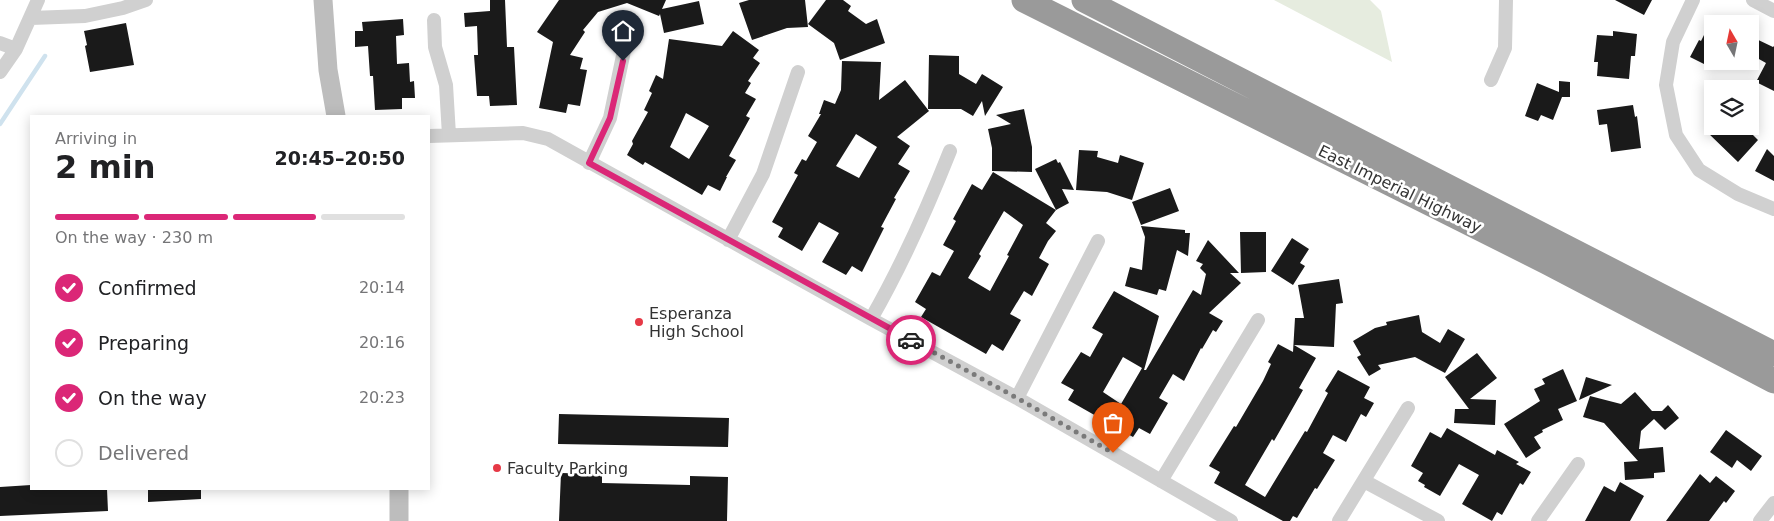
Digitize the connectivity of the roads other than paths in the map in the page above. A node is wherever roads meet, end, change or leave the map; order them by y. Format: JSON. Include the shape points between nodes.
{"nodes":[{"id":1,"x":38,"y":0,"type":"edge"},
{"id":2,"x":146,"y":0,"type":"edge"},
{"id":3,"x":323,"y":0,"type":"edge"},
{"id":4,"x":1013,"y":0,"type":"edge"},
{"id":5,"x":1024,"y":0,"type":"edge"},
{"id":6,"x":1506,"y":0,"type":"edge"},
{"id":7,"x":1693,"y":0,"type":"edge"},
{"id":8,"x":1753,"y":0,"type":"edge"},
{"id":9,"x":1087,"y":1,"type":"edge"},
{"id":10,"x":1774,"y":11,"type":"edge"},
{"id":11,"x":31,"y":18,"type":"junction"},
{"id":12,"x":434,"y":20,"type":"dead end"},
{"id":13,"x":1084,"y":31,"type":"junction"},
{"id":14,"x":0,"y":43,"type":"edge"},
{"id":15,"x":625,"y":46,"type":"dead end"},
{"id":16,"x":16,"y":49,"type":"junction"},
{"id":17,"x":0,"y":72,"type":"edge"},
{"id":18,"x":798,"y":72,"type":"dead end"},
{"id":19,"x":1491,"y":80,"type":"dead end"},
{"id":20,"x":336,"y":115,"type":"edge"},
{"id":21,"x":449,"y":135,"type":"junction"},
{"id":22,"x":430,"y":136,"type":"edge"},
{"id":23,"x":950,"y":151,"type":"dead end"},
{"id":24,"x":589,"y":163,"type":"junction"},
{"id":25,"x":1774,"y":209,"type":"edge"},
{"id":26,"x":728,"y":240,"type":"junction"},
{"id":27,"x":1098,"y":241,"type":"dead end"},
{"id":28,"x":871,"y":319,"type":"junction"},
{"id":29,"x":1258,"y":320,"type":"dead end"},
{"id":30,"x":1774,"y":354,"type":"edge"},
{"id":31,"x":1774,"y":381,"type":"edge"},
{"id":32,"x":1017,"y":398,"type":"junction"},
{"id":33,"x":1408,"y":408,"type":"dead end"},
{"id":34,"x":1578,"y":464,"type":"dead end"},
{"id":35,"x":1162,"y":481,"type":"junction"},
{"id":36,"x":1364,"y":481,"type":"junction"},
{"id":37,"x":399,"y":490,"type":"edge"},
{"id":38,"x":1774,"y":503,"type":"edge"},
{"id":39,"x":398,"y":521,"type":"edge"},
{"id":40,"x":1231,"y":521,"type":"edge"},
{"id":41,"x":1339,"y":521,"type":"edge"},
{"id":42,"x":1438,"y":521,"type":"edge"},
{"id":43,"x":1538,"y":521,"type":"edge"},
{"id":44,"x":1760,"y":521,"type":"edge"}],
"edges":[{"from":1,"to":11,"type":"street"},
{"from":2,"to":11,"type":"street","via":[[85,16]]},
{"from":3,"to":20,"type":"main road","via":[[328,70]]},
{"from":4,"to":13,"type":"highway"},
{"from":5,"to":13,"type":"highway","name":"East Imperial Highway"},
{"from":6,"to":19,"type":"street","via":[[1505,48]]},
{"from":7,"to":25,"type":"street","via":[[1673,42],[1666,85],[1676,135],[1699,170],[1738,194]]},
{"from":8,"to":10,"type":"street"},
{"from":9,"to":30,"type":"highway","name":"East Imperial Highway"},
{"from":11,"to":16,"type":"street"},
{"from":12,"to":21,"type":"street","via":[[436,47],[446,85]]},
{"from":13,"to":31,"type":"highway","name":"East Imperial Highway","via":[[1547,262]]},
{"from":14,"to":16,"type":"street"},
{"from":15,"to":24,"type":"street","via":[[610,118]]},
{"from":16,"to":17,"type":"street"},
{"from":18,"to":26,"type":"street","via":[[763,174]]},
{"from":21,"to":22,"type":"street"},
{"from":21,"to":24,"type":"street","via":[[523,133],[548,139]]},
{"from":23,"to":28,"type":"street","via":[[891,285]]},
{"from":24,"to":26,"type":"street"},
{"from":26,"to":28,"type":"street"},
{"from":27,"to":32,"type":"street"},
{"from":28,"to":32,"type":"street"},
{"from":29,"to":35,"type":"street"},
{"from":32,"to":35,"type":"street"},
{"from":33,"to":36,"type":"street"},
{"from":34,"to":43,"type":"street"},
{"from":35,"to":40,"type":"street"},
{"from":36,"to":41,"type":"street"},
{"from":36,"to":42,"type":"street"},
{"from":37,"to":39,"type":"main road"},
{"from":38,"to":44,"type":"street"}]}
